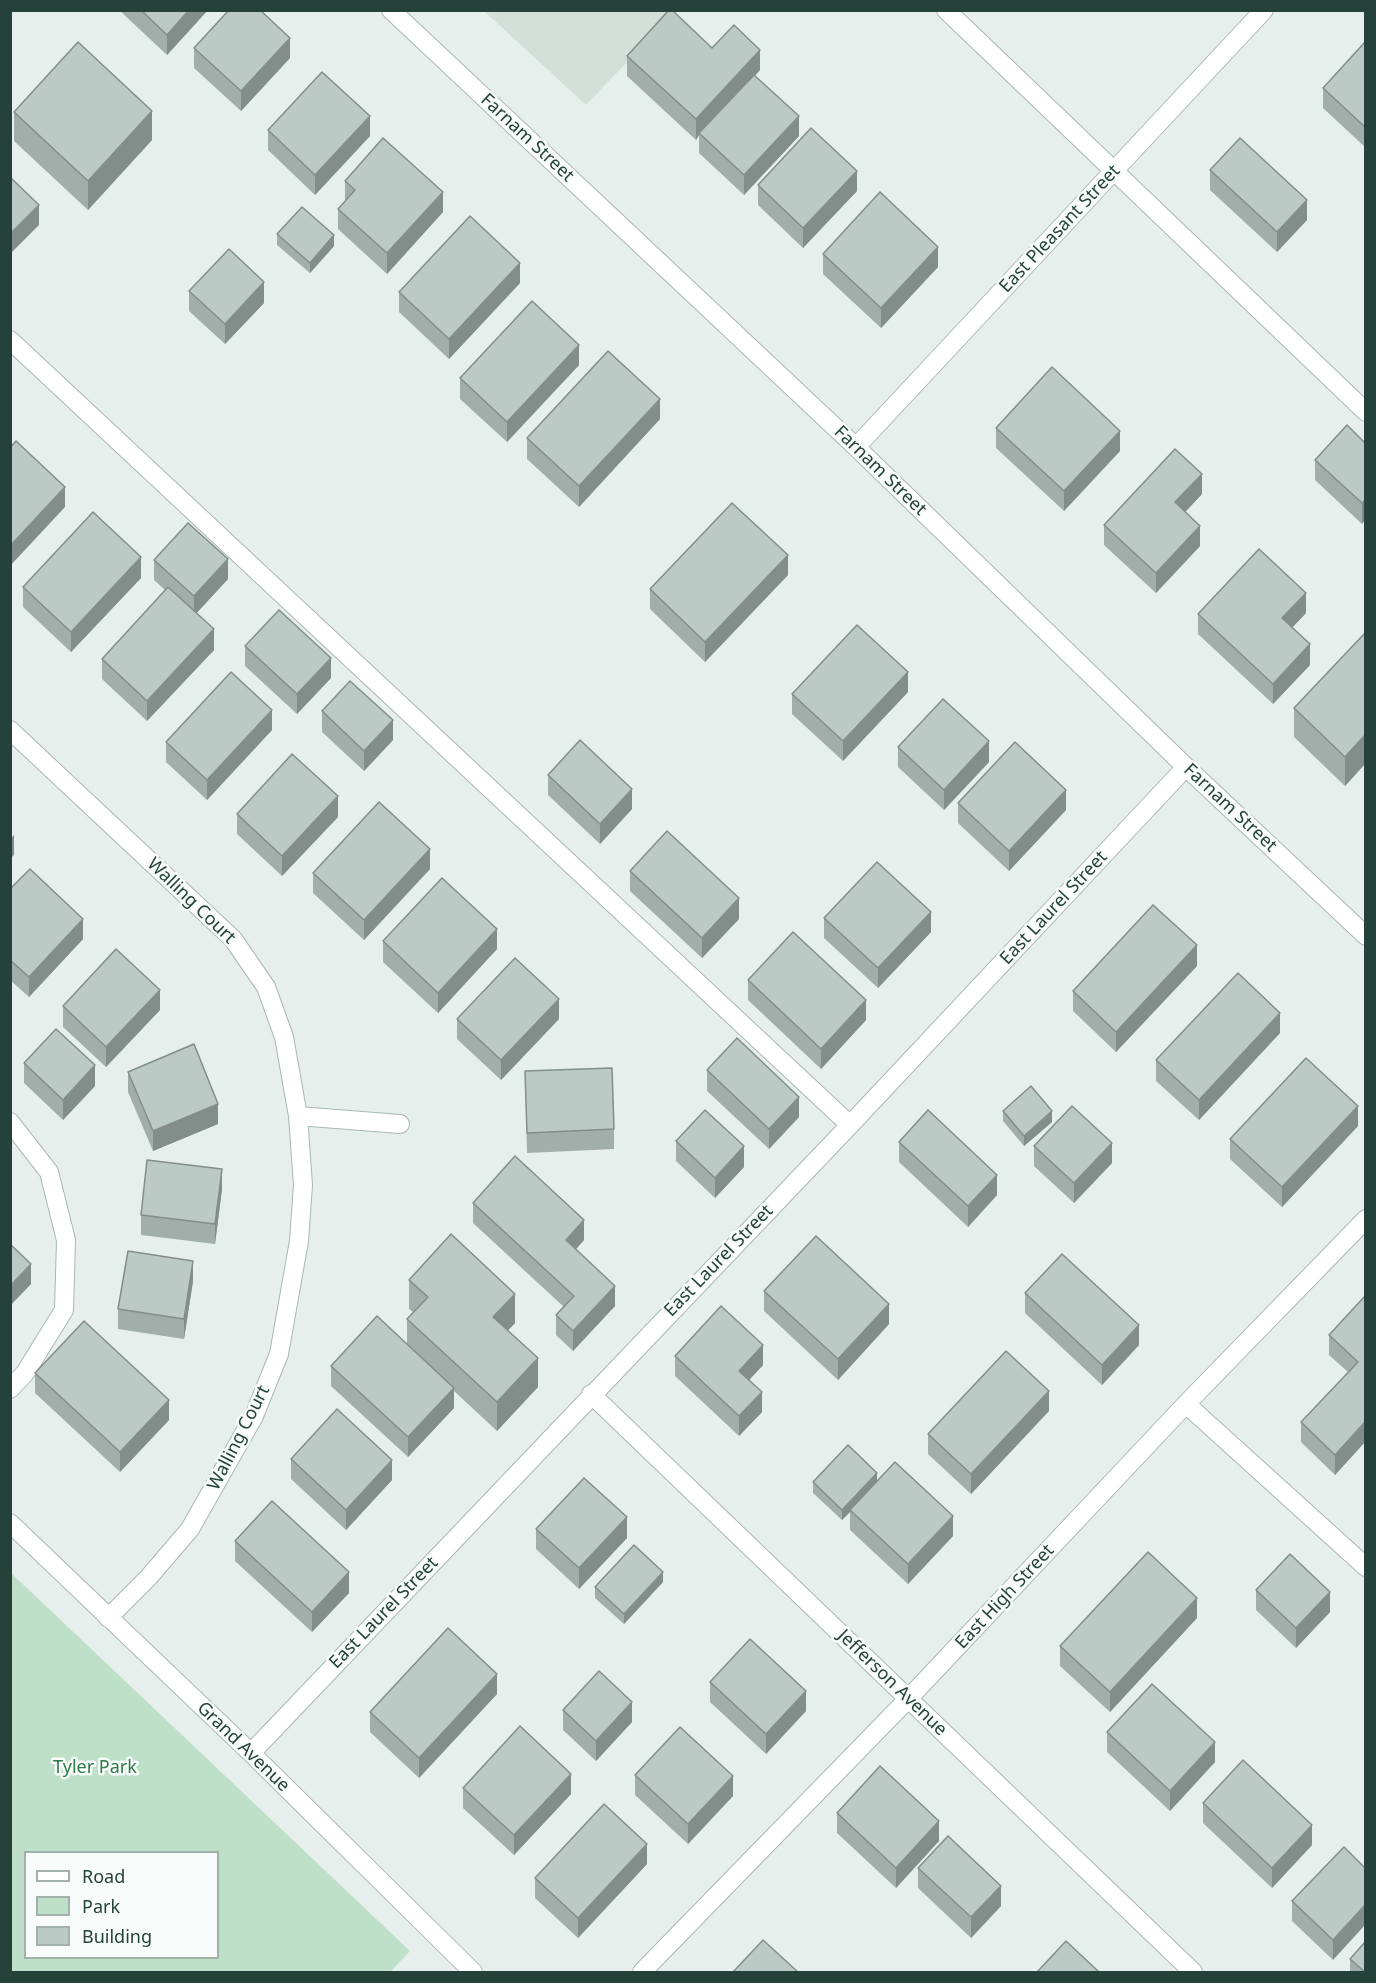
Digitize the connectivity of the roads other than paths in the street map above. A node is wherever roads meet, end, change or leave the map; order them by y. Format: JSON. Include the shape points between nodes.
{"nodes":[{"id":1,"x":391,"y":10,"type":"edge"},
{"id":2,"x":946,"y":10,"type":"edge"},
{"id":3,"x":1264,"y":10,"type":"edge"},
{"id":4,"x":1114,"y":172,"type":"junction"},
{"id":5,"x":10,"y":340,"type":"edge"},
{"id":6,"x":1365,"y":412,"type":"edge"},
{"id":7,"x":856,"y":447,"type":"junction"},
{"id":8,"x":10,"y":730,"type":"edge"},
{"id":9,"x":1186,"y":767,"type":"junction"},
{"id":10,"x":1365,"y":936,"type":"edge"},
{"id":11,"x":298,"y":1116,"type":"junction"},
{"id":12,"x":10,"y":1122,"type":"edge"},
{"id":13,"x":400,"y":1124,"type":"dead end"},
{"id":14,"x":850,"y":1125,"type":"junction"},
{"id":15,"x":1365,"y":1219,"type":"edge"},
{"id":16,"x":10,"y":1389,"type":"edge"},
{"id":17,"x":591,"y":1394,"type":"junction"},
{"id":18,"x":1186,"y":1404,"type":"junction"},
{"id":19,"x":10,"y":1524,"type":"edge"},
{"id":20,"x":1365,"y":1567,"type":"edge"},
{"id":21,"x":108,"y":1618,"type":"junction"},
{"id":22,"x":908,"y":1699,"type":"junction"},
{"id":23,"x":251,"y":1753,"type":"junction"},
{"id":24,"x":474,"y":1972,"type":"edge"},
{"id":25,"x":642,"y":1972,"type":"edge"},
{"id":26,"x":1193,"y":1972,"type":"edge"}],
"edges":[{"from":1,"to":7,"type":"street","name":"Farnam Street"},
{"from":2,"to":4,"type":"street"},
{"from":3,"to":4,"type":"street","name":"East Pleasant Street"},
{"from":4,"to":6,"type":"street"},
{"from":4,"to":7,"type":"street","name":"East Pleasant Street"},
{"from":5,"to":14,"type":"street"},
{"from":7,"to":9,"type":"street","name":"Farnam Street"},
{"from":8,"to":11,"type":"street","name":"Walling Court","via":[[233,939],[266,987],[284,1037]]},
{"from":9,"to":10,"type":"street","name":"Farnam Street"},
{"from":9,"to":14,"type":"street","name":"East Laurel Street"},
{"from":11,"to":13,"type":"street"},
{"from":11,"to":21,"type":"street","name":"Walling Court","via":[[303,1185],[299,1241],[279,1354],[254,1416],[190,1528]]},
{"from":12,"to":16,"type":"street","via":[[49,1172],[66,1240],[64,1310],[25,1374]]},
{"from":14,"to":17,"type":"street","name":"East Laurel Street"},
{"from":15,"to":18,"type":"street","name":"East High Street"},
{"from":17,"to":22,"type":"street","name":"Jefferson Avenue"},
{"from":17,"to":23,"type":"street","name":"East Laurel Street"},
{"from":18,"to":20,"type":"street"},
{"from":18,"to":22,"type":"street","name":"East High Street"},
{"from":19,"to":21,"type":"street","name":"Grand Avenue"},
{"from":21,"to":23,"type":"street","name":"Grand Avenue"},
{"from":22,"to":25,"type":"street","name":"East High Street"},
{"from":22,"to":26,"type":"street","name":"Jefferson Avenue"},
{"from":23,"to":24,"type":"street","name":"Grand Avenue"}]}
